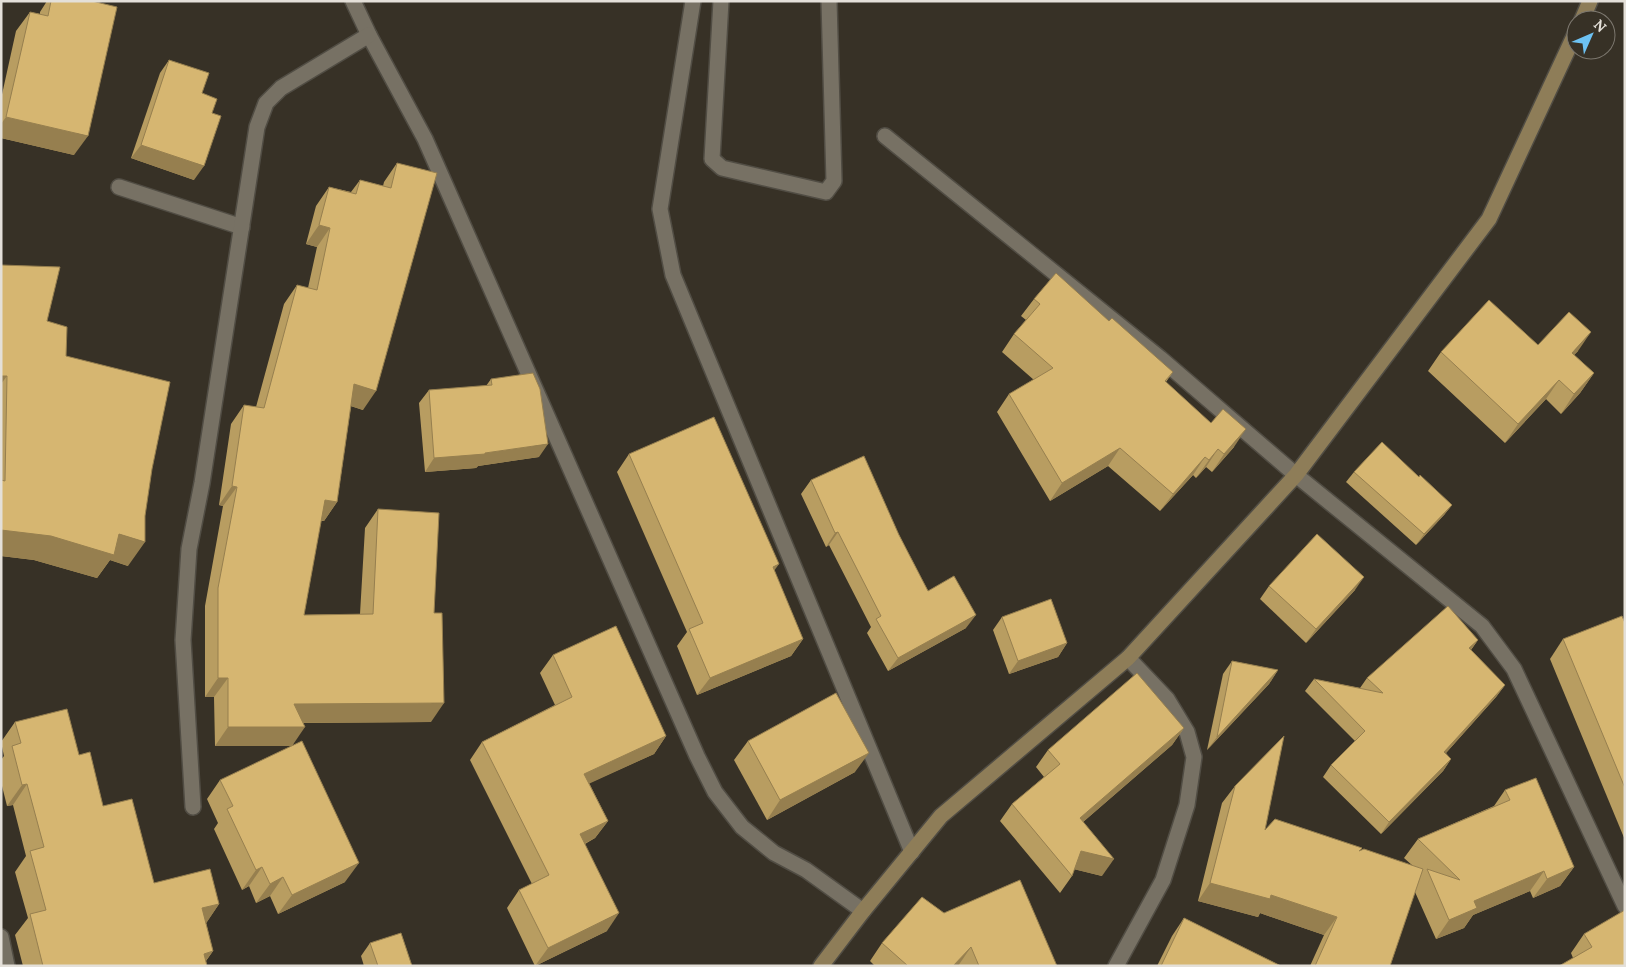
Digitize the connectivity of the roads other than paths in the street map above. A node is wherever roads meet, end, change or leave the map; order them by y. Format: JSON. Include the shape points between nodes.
{"nodes":[{"id":1,"x":353,"y":1,"type":"edge"},
{"id":2,"x":693,"y":1,"type":"edge"},
{"id":3,"x":721,"y":1,"type":"edge"},
{"id":4,"x":828,"y":1,"type":"edge"},
{"id":5,"x":369,"y":35,"type":"junction"},
{"id":6,"x":1566,"y":53,"type":"edge"},
{"id":7,"x":885,"y":136,"type":"dead end"},
{"id":8,"x":119,"y":187,"type":"dead end"},
{"id":9,"x":242,"y":227,"type":"junction"},
{"id":10,"x":1296,"y":474,"type":"junction"},
{"id":11,"x":1128,"y":658,"type":"junction"},
{"id":12,"x":192,"y":808,"type":"dead end"},
{"id":13,"x":912,"y":852,"type":"junction"},
{"id":14,"x":1625,"y":906,"type":"edge"},
{"id":15,"x":862,"y":911,"type":"junction"},
{"id":16,"x":1,"y":937,"type":"edge"},
{"id":17,"x":7,"y":966,"type":"edge"},
{"id":18,"x":821,"y":966,"type":"edge"},
{"id":19,"x":1116,"y":966,"type":"edge"}],
"edges":[{"from":1,"to":5,"type":"street"},
{"from":2,"to":13,"type":"street","via":[[660,209],[673,275]]},
{"from":3,"to":4,"type":"street","via":[[712,159],[722,168],[826,192],[834,181]]},
{"from":5,"to":9,"type":"street","via":[[281,88],[266,103],[257,126]]},
{"from":5,"to":15,"type":"street","via":[[425,139],[715,792],[742,827],[774,853],[806,870]]},
{"from":6,"to":10,"type":"street","via":[[1489,219]]},
{"from":7,"to":10,"type":"street","via":[[1160,358]]},
{"from":8,"to":9,"type":"street"},
{"from":9,"to":12,"type":"street","via":[[189,549],[183,640]]},
{"from":10,"to":11,"type":"street"},
{"from":10,"to":14,"type":"street","via":[[1482,626],[1514,669]]},
{"from":11,"to":13,"type":"street","via":[[941,816]]},
{"from":11,"to":19,"type":"street","via":[[1167,699],[1187,732],[1194,757],[1187,805],[1163,880]]},
{"from":13,"to":15,"type":"street"},
{"from":15,"to":18,"type":"street"},
{"from":16,"to":17,"type":"street"}]}
